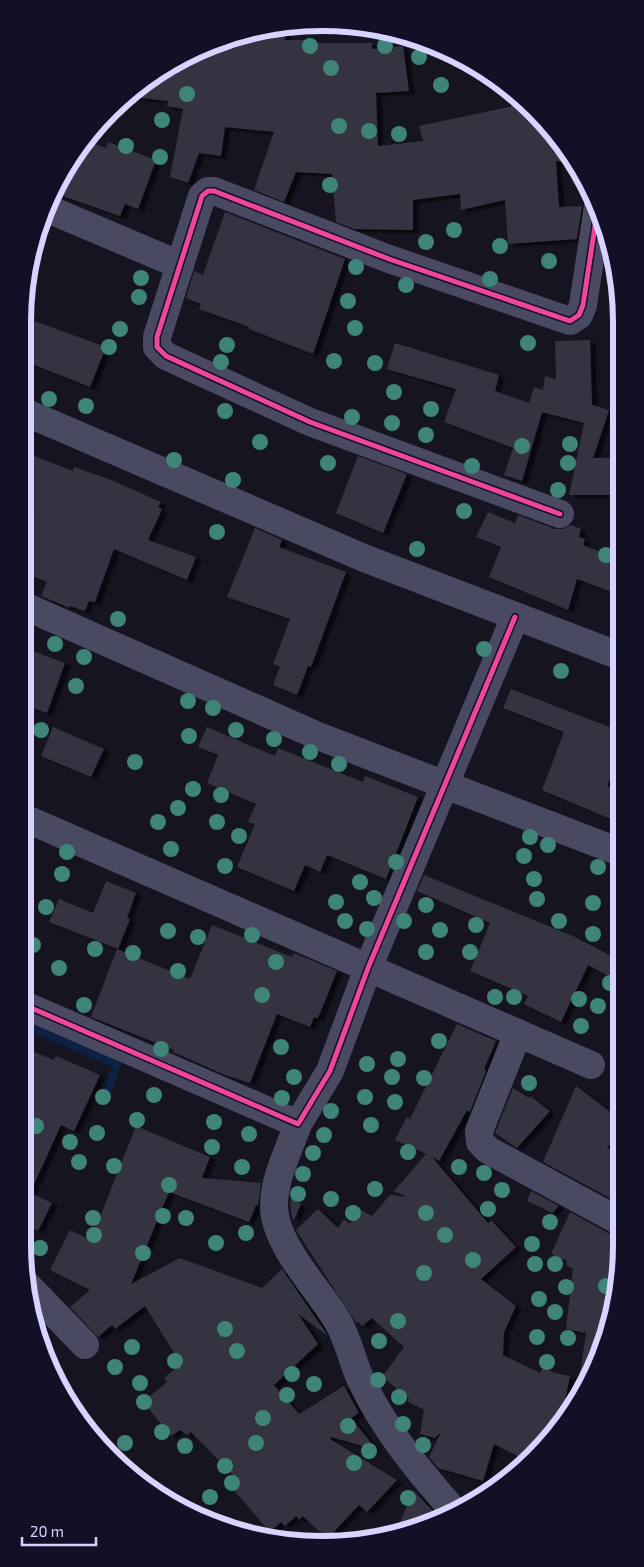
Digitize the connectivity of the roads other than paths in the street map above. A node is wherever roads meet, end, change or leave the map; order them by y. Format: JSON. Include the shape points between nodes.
{"nodes":[{"id":1,"x":53,"y":211,"type":"edge"},
{"id":2,"x":595,"y":224,"type":"edge"},
{"id":3,"x":180,"y":265,"type":"junction"},
{"id":4,"x":31,"y":415,"type":"edge"},
{"id":5,"x":560,"y":514,"type":"dead end"},
{"id":6,"x":31,"y":608,"type":"edge"},
{"id":7,"x":516,"y":617,"type":"junction"},
{"id":8,"x":613,"y":653,"type":"edge"},
{"id":9,"x":445,"y":786,"type":"junction"},
{"id":10,"x":31,"y":821,"type":"edge"},
{"id":11,"x":613,"y":849,"type":"edge"},
{"id":12,"x":368,"y":968,"type":"junction"},
{"id":13,"x":31,"y":1008,"type":"edge"},
{"id":14,"x":518,"y":1033,"type":"junction"},
{"id":15,"x":590,"y":1065,"type":"dead end"},
{"id":16,"x":298,"y":1124,"type":"junction"},
{"id":17,"x":613,"y":1217,"type":"edge"},
{"id":18,"x":36,"y":1293,"type":"edge"},
{"id":19,"x":85,"y":1345,"type":"dead end"},
{"id":20,"x":450,"y":1506,"type":"edge"}],
"edges":[{"from":1,"to":3,"type":"street"},
{"from":2,"to":3,"type":"street","via":[[583,305],[579,315],[570,320],[389,259],[214,191],[202,196]]},
{"from":3,"to":5,"type":"street","via":[[156,337],[157,347],[166,356],[310,422]]},
{"from":4,"to":7,"type":"street","via":[[364,558]]},
{"from":6,"to":9,"type":"street","via":[[318,736]]},
{"from":7,"to":8,"type":"street"},
{"from":7,"to":9,"type":"street"},
{"from":9,"to":11,"type":"street"},
{"from":9,"to":12,"type":"street"},
{"from":10,"to":12,"type":"street"},
{"from":12,"to":14,"type":"street"},
{"from":12,"to":16,"type":"street","via":[[330,1071]]},
{"from":13,"to":16,"type":"street"},
{"from":14,"to":15,"type":"street"},
{"from":14,"to":17,"type":"street","via":[[479,1131],[480,1142],[488,1150]]},
{"from":16,"to":20,"type":"street","via":[[277,1184],[274,1207],[278,1229],[339,1323],[360,1378],[388,1429]]},
{"from":18,"to":19,"type":"street"}]}
